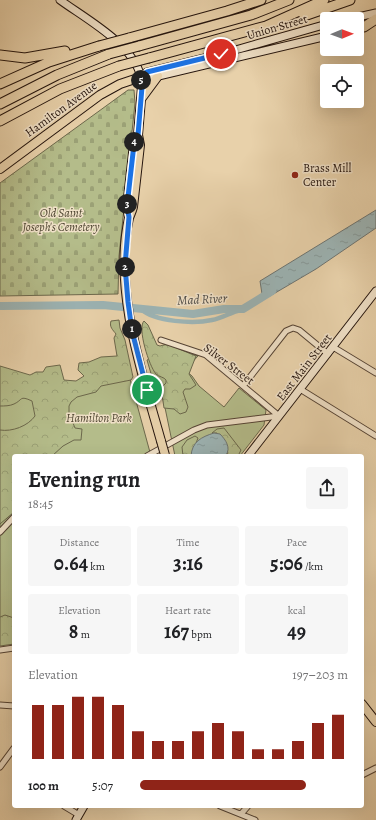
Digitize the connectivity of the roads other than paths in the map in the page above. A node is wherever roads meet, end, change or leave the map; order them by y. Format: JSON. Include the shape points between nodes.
{"nodes":[{"id":1,"x":60,"y":0,"type":"edge"},
{"id":2,"x":261,"y":0,"type":"edge"},
{"id":3,"x":289,"y":0,"type":"edge"},
{"id":4,"x":324,"y":0,"type":"edge"},
{"id":5,"x":350,"y":0,"type":"edge"},
{"id":6,"x":376,"y":12,"type":"edge"},
{"id":7,"x":364,"y":15,"type":"edge"},
{"id":8,"x":376,"y":19,"type":"edge"},
{"id":9,"x":280,"y":21,"type":"junction"},
{"id":10,"x":376,"y":24,"type":"edge"},
{"id":11,"x":320,"y":26,"type":"edge"},
{"id":12,"x":364,"y":26,"type":"edge"},
{"id":13,"x":364,"y":27,"type":"edge"},
{"id":14,"x":320,"y":38,"type":"edge"},
{"id":15,"x":95,"y":47,"type":"junction"},
{"id":16,"x":0,"y":55,"type":"edge"},
{"id":17,"x":158,"y":76,"type":"junction"},
{"id":18,"x":141,"y":77,"type":"junction"},
{"id":19,"x":0,"y":84,"type":"edge"},
{"id":20,"x":141,"y":100,"type":"junction"},
{"id":21,"x":0,"y":104,"type":"edge"},
{"id":22,"x":0,"y":122,"type":"edge"},
{"id":23,"x":0,"y":169,"type":"edge"},
{"id":24,"x":376,"y":291,"type":"edge"},
{"id":25,"x":161,"y":340,"type":"dead end"},
{"id":26,"x":333,"y":347,"type":"junction"},
{"id":27,"x":328,"y":354,"type":"junction"},
{"id":28,"x":376,"y":373,"type":"edge"},
{"id":29,"x":243,"y":386,"type":"junction"},
{"id":30,"x":300,"y":389,"type":"junction"},
{"id":31,"x":279,"y":416,"type":"junction"},
{"id":32,"x":376,"y":436,"type":"edge"},
{"id":33,"x":151,"y":454,"type":"edge"},
{"id":34,"x":165,"y":454,"type":"edge"},
{"id":35,"x":250,"y":454,"type":"edge"},
{"id":36,"x":12,"y":519,"type":"edge"},
{"id":37,"x":0,"y":532,"type":"edge"},
{"id":38,"x":12,"y":648,"type":"edge"},
{"id":39,"x":0,"y":650,"type":"edge"},
{"id":40,"x":0,"y":705,"type":"edge"},
{"id":41,"x":12,"y":706,"type":"edge"},
{"id":42,"x":364,"y":706,"type":"edge"},
{"id":43,"x":376,"y":721,"type":"edge"},
{"id":44,"x":12,"y":751,"type":"edge"},
{"id":45,"x":0,"y":767,"type":"edge"},
{"id":46,"x":376,"y":768,"type":"edge"},
{"id":47,"x":364,"y":774,"type":"edge"},
{"id":48,"x":66,"y":808,"type":"edge"},
{"id":49,"x":83,"y":808,"type":"edge"},
{"id":50,"x":225,"y":808,"type":"edge"},
{"id":51,"x":246,"y":808,"type":"edge"},
{"id":52,"x":241,"y":814,"type":"junction"},
{"id":53,"x":77,"y":817,"type":"edge"},
{"id":54,"x":255,"y":820,"type":"edge"}],
"edges":[{"from":1,"to":18,"type":"main road","via":[[123,47],[134,61]]},
{"from":2,"to":15,"type":"highway","bridge":true},
{"from":3,"to":21,"type":"highway","bridge":true,"via":[[246,17],[109,54],[57,75]]},
{"from":4,"to":9,"type":"highway"},
{"from":5,"to":9,"type":"highway","via":[[292,21]]},
{"from":6,"to":7,"type":"main road"},
{"from":8,"to":12,"type":"highway"},
{"from":9,"to":22,"type":"highway","bridge":true,"via":[[119,66],[60,89]]},
{"from":10,"to":13,"type":"main road"},
{"from":11,"to":18,"type":"main road","name":"Union Street","via":[[152,70]]},
{"from":14,"to":17,"type":"main road","name":"Union Street"},
{"from":15,"to":16,"type":"highway","via":[[77,47],[32,58]]},
{"from":15,"to":19,"type":"highway","via":[[44,64]]},
{"from":17,"to":18,"type":"main road","name":"Union Street"},
{"from":17,"to":20,"type":"main road"},
{"from":18,"to":20,"type":"main road"},
{"from":18,"to":23,"type":"main road","name":"Hamilton Avenue","via":[[120,84],[100,95]]},
{"from":20,"to":34,"type":"main road","bridge":true,"via":[[127,206],[129,217],[125,266],[130,318],[138,358]]},
{"from":24,"to":26,"type":"main road","name":"East Main Street"},
{"from":25,"to":29,"type":"street","name":"Silver Street","via":[[203,354]]},
{"from":26,"to":27,"type":"main road","name":"East Main Street"},
{"from":26,"to":28,"type":"street"},
{"from":27,"to":29,"type":"street","via":[[293,328],[286,331]]},
{"from":27,"to":30,"type":"main road","name":"East Main Street"},
{"from":29,"to":31,"type":"street","name":"Silver Street"},
{"from":30,"to":31,"type":"main road","name":"East Main Street"},
{"from":30,"to":32,"type":"street"},
{"from":31,"to":33,"type":"street","via":[[207,425]]},
{"from":31,"to":35,"type":"main road","name":"East Main Street"},
{"from":36,"to":37,"type":"street"},
{"from":38,"to":39,"type":"street"},
{"from":40,"to":41,"type":"street"},
{"from":42,"to":43,"type":"main road"},
{"from":44,"to":45,"type":"street"},
{"from":46,"to":47,"type":"street"},
{"from":48,"to":53,"type":"street"},
{"from":49,"to":53,"type":"main road"},
{"from":50,"to":52,"type":"street"},
{"from":51,"to":52,"type":"street"},
{"from":52,"to":54,"type":"street"}]}
